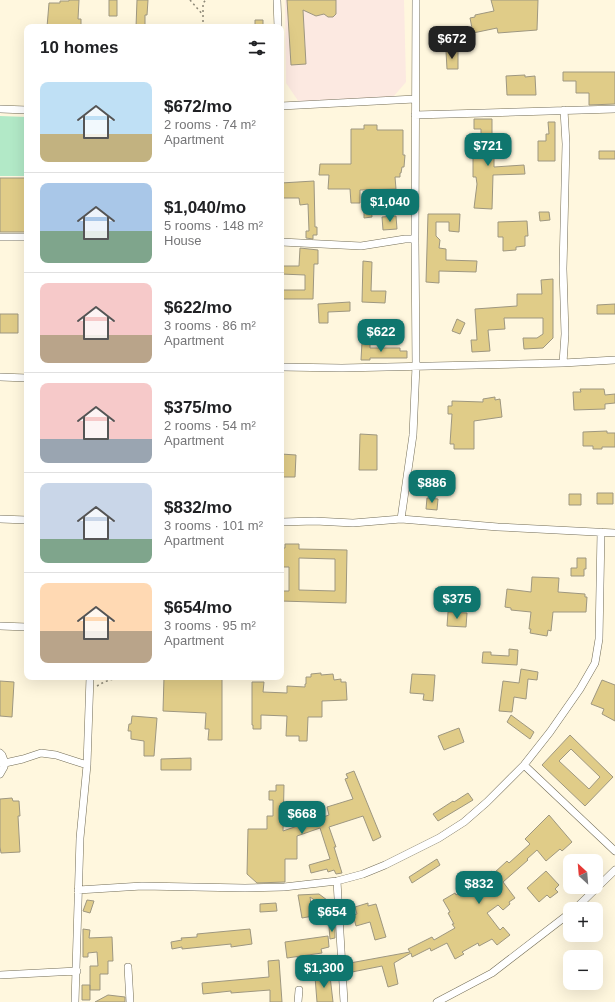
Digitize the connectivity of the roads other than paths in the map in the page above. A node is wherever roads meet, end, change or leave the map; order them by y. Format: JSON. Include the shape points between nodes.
{"nodes":[{"id":1,"x":277,"y":0,"type":"edge"},
{"id":2,"x":416,"y":0,"type":"edge"},
{"id":3,"x":278,"y":24,"type":"edge"},
{"id":4,"x":415,"y":99,"type":"junction"},
{"id":5,"x":284,"y":106,"type":"edge"},
{"id":6,"x":0,"y":109,"type":"edge"},
{"id":7,"x":615,"y":109,"type":"edge"},
{"id":8,"x":24,"y":110,"type":"edge"},
{"id":9,"x":564,"y":110,"type":"junction"},
{"id":10,"x":415,"y":115,"type":"junction"},
{"id":11,"x":24,"y":237,"type":"edge"},
{"id":12,"x":0,"y":238,"type":"edge"},
{"id":13,"x":415,"y":239,"type":"junction"},
{"id":14,"x":284,"y":242,"type":"edge"},
{"id":15,"x":615,"y":360,"type":"edge"},
{"id":16,"x":563,"y":363,"type":"junction"},
{"id":17,"x":416,"y":366,"type":"junction"},
{"id":18,"x":284,"y":367,"type":"edge"},
{"id":19,"x":0,"y":377,"type":"edge"},
{"id":20,"x":24,"y":378,"type":"edge"},
{"id":21,"x":0,"y":519,"type":"edge"},
{"id":22,"x":401,"y":519,"type":"junction"},
{"id":23,"x":24,"y":520,"type":"edge"},
{"id":24,"x":284,"y":522,"type":"edge"},
{"id":25,"x":601,"y":532,"type":"junction"},
{"id":26,"x":615,"y":533,"type":"edge"},
{"id":27,"x":0,"y":626,"type":"edge"},
{"id":28,"x":24,"y":627,"type":"edge"},
{"id":29,"x":90,"y":680,"type":"edge"},
{"id":30,"x":0,"y":753,"type":"edge"},
{"id":31,"x":2,"y":763,"type":"edge"},
{"id":32,"x":87,"y":765,"type":"junction"},
{"id":33,"x":524,"y":765,"type":"junction"},
{"id":34,"x":0,"y":774,"type":"edge"},
{"id":35,"x":615,"y":851,"type":"edge"},
{"id":36,"x":615,"y":870,"type":"edge"},
{"id":37,"x":337,"y":881,"type":"junction"},
{"id":38,"x":78,"y":890,"type":"junction"},
{"id":39,"x":582,"y":902,"type":"edge"},
{"id":40,"x":563,"y":918,"type":"edge"},
{"id":41,"x":128,"y":967,"type":"dead end"},
{"id":42,"x":77,"y":971,"type":"junction"},
{"id":43,"x":0,"y":975,"type":"edge"},
{"id":44,"x":299,"y":990,"type":"dead end"},
{"id":45,"x":76,"y":1002,"type":"edge"},
{"id":46,"x":130,"y":1002,"type":"edge"},
{"id":47,"x":298,"y":1002,"type":"edge"},
{"id":48,"x":344,"y":1002,"type":"edge"},
{"id":49,"x":437,"y":1002,"type":"edge"}],
"edges":[{"from":1,"to":3,"type":"street"},
{"from":2,"to":4,"type":"street"},
{"from":4,"to":5,"type":"street"},
{"from":4,"to":10,"type":"street"},
{"from":6,"to":8,"type":"street"},
{"from":7,"to":9,"type":"street"},
{"from":9,"to":10,"type":"street"},
{"from":9,"to":16,"type":"street","via":[[566,144],[563,268],[566,334]]},
{"from":10,"to":13,"type":"street"},
{"from":11,"to":12,"type":"street"},
{"from":13,"to":14,"type":"street","via":[[361,246]]},
{"from":13,"to":17,"type":"street"},
{"from":15,"to":16,"type":"street"},
{"from":16,"to":17,"type":"street"},
{"from":17,"to":18,"type":"street"},
{"from":17,"to":22,"type":"street","via":[[413,435]]},
{"from":19,"to":20,"type":"street"},
{"from":21,"to":23,"type":"street"},
{"from":22,"to":24,"type":"street","via":[[353,523]]},
{"from":22,"to":25,"type":"street"},
{"from":25,"to":26,"type":"street"},
{"from":25,"to":33,"type":"street","via":[[599,639],[595,663],[580,689]]},
{"from":27,"to":28,"type":"street"},
{"from":29,"to":32,"type":"street"},
{"from":30,"to":31,"type":"street"},
{"from":31,"to":32,"type":"street","via":[[41,753]]},
{"from":31,"to":34,"type":"street","via":[[4,767]]},
{"from":32,"to":38,"type":"street"},
{"from":33,"to":35,"type":"street"},
{"from":33,"to":37,"type":"street","via":[[464,822],[439,838],[385,865]]},
{"from":36,"to":39,"type":"street"},
{"from":37,"to":38,"type":"street","via":[[284,887],[142,886]]},
{"from":37,"to":48,"type":"street"},
{"from":38,"to":42,"type":"street"},
{"from":40,"to":49,"type":"street","via":[[492,973]]},
{"from":41,"to":46,"type":"street"},
{"from":42,"to":43,"type":"street"},
{"from":42,"to":45,"type":"street"},
{"from":44,"to":47,"type":"street"}]}
